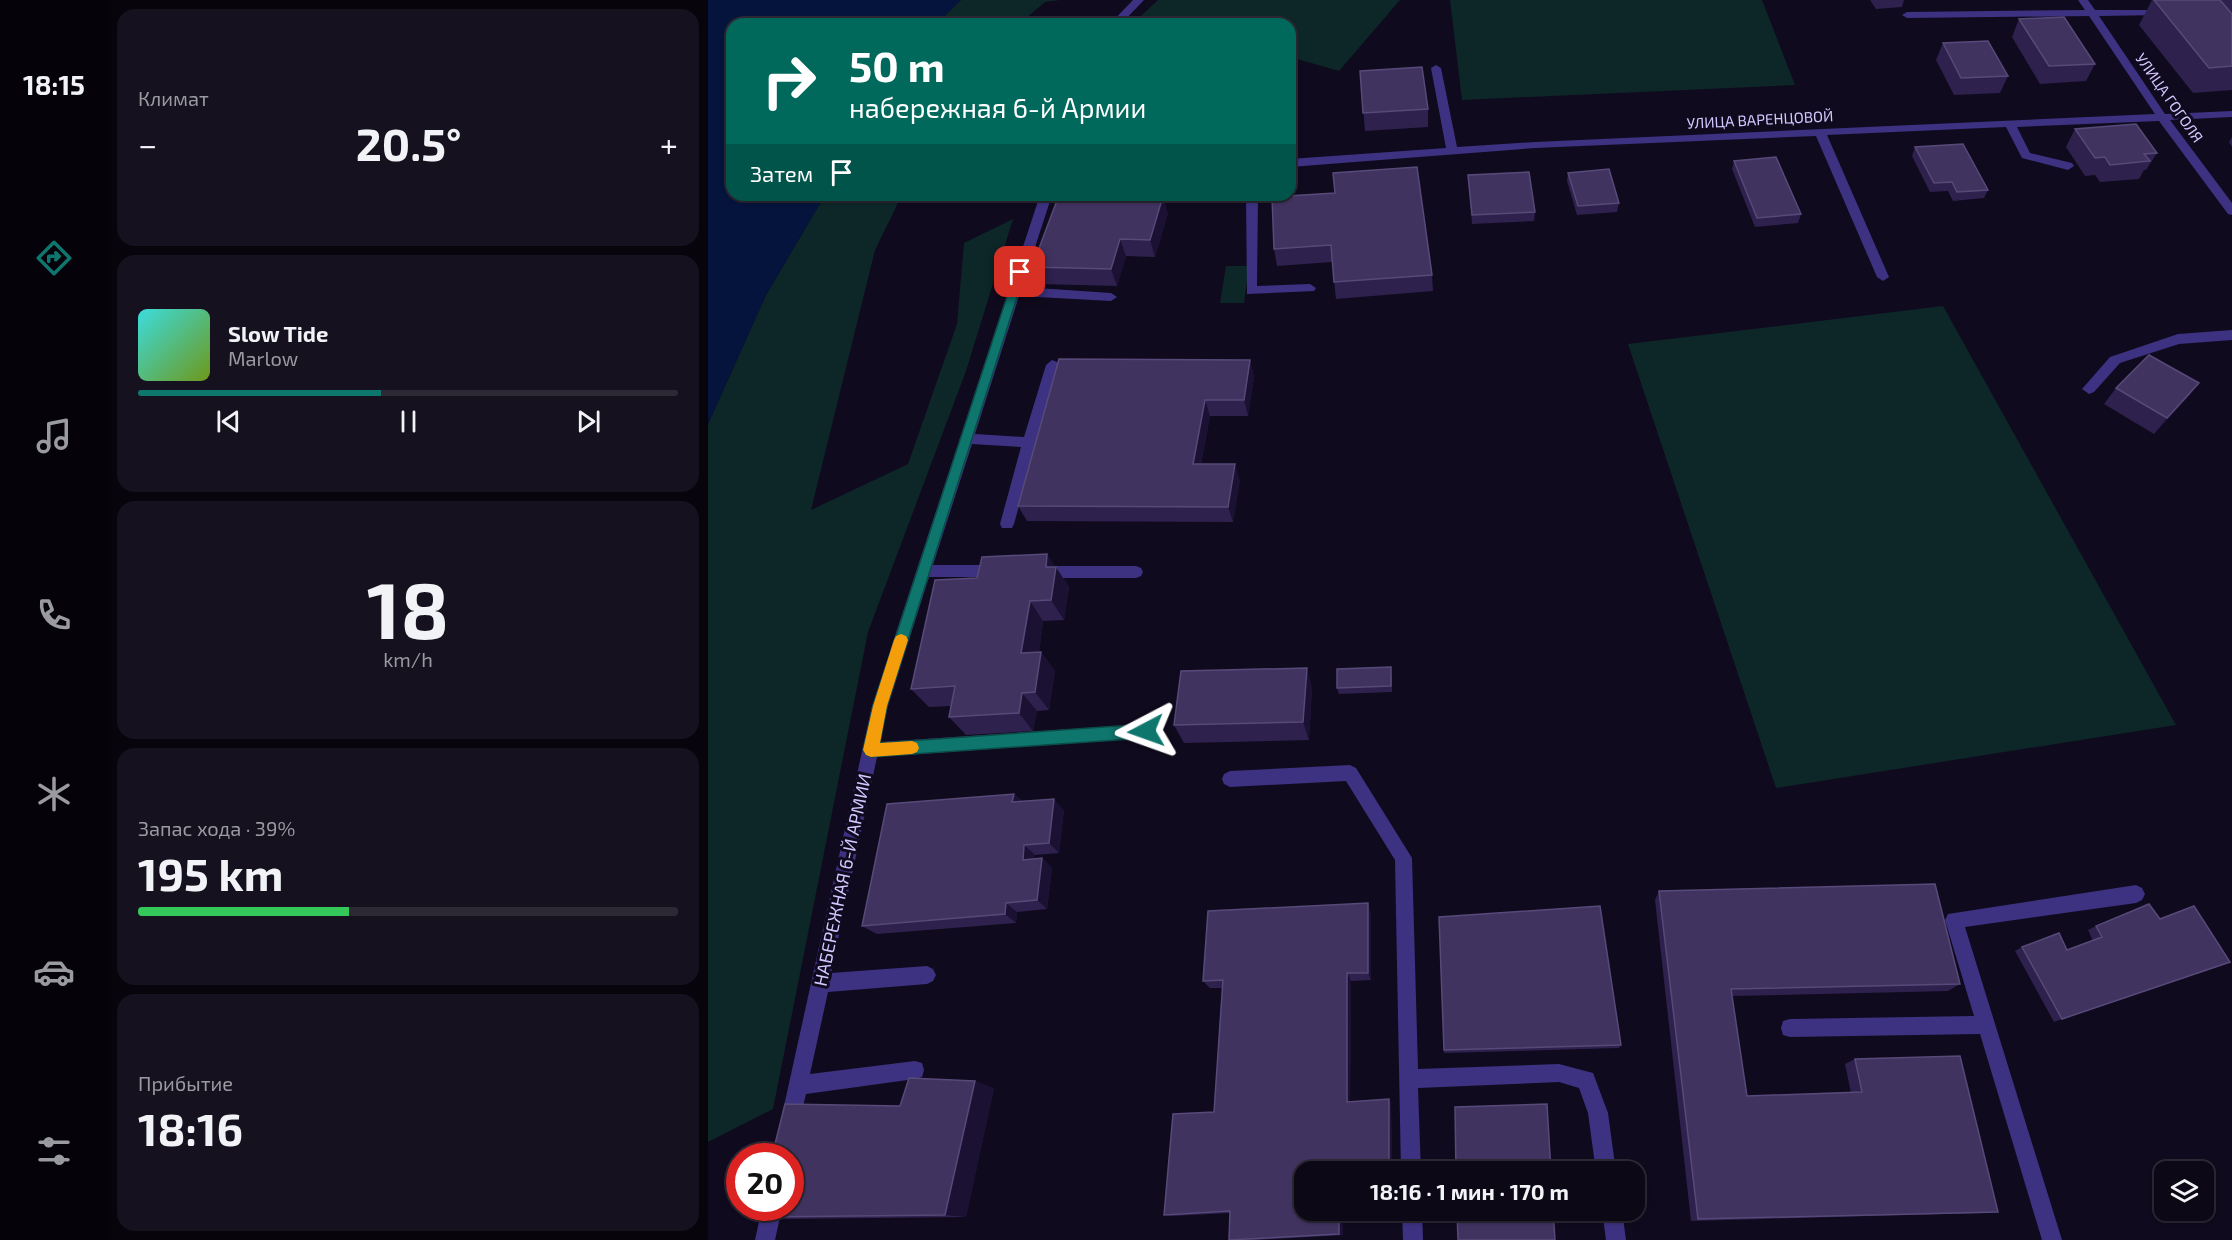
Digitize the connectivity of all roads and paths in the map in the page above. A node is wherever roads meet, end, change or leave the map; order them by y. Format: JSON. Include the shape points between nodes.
{"nodes":[{"id":1,"x":1139,"y":0,"type":"edge"},
{"id":2,"x":2083,"y":0,"type":"edge"},
{"id":3,"x":2174,"y":12,"type":"edge"},
{"id":4,"x":2092,"y":13,"type":"junction"},
{"id":5,"x":1907,"y":15,"type":"dead end"},
{"id":6,"x":1121,"y":18,"type":"edge"},
{"id":7,"x":1436,"y":68,"type":"dead end"},
{"id":8,"x":2232,"y":114,"type":"edge"},
{"id":9,"x":2162,"y":117,"type":"junction"},
{"id":10,"x":2010,"y":124,"type":"junction"},
{"id":11,"x":1820,"y":132,"type":"junction"},
{"id":12,"x":1452,"y":151,"type":"junction"},
{"id":13,"x":1296,"y":163,"type":"edge"},
{"id":14,"x":2068,"y":166,"type":"dead end"},
{"id":15,"x":1044,"y":201,"type":"edge"},
{"id":16,"x":1252,"y":201,"type":"edge"},
{"id":17,"x":2232,"y":211,"type":"edge"},
{"id":18,"x":1883,"y":277,"type":"dead end"},
{"id":19,"x":1310,"y":288,"type":"dead end"},
{"id":20,"x":1014,"y":291,"type":"junction"},
{"id":21,"x":1111,"y":297,"type":"dead end"},
{"id":22,"x":2232,"y":335,"type":"edge"},
{"id":23,"x":1052,"y":365,"type":"dead end"},
{"id":24,"x":2089,"y":389,"type":"dead end"},
{"id":25,"x":966,"y":439,"type":"junction"},
{"id":26,"x":1029,"y":442,"type":"junction"},
{"id":27,"x":1007,"y":524,"type":"dead end"},
{"id":28,"x":923,"y":571,"type":"junction"},
{"id":29,"x":1136,"y":573,"type":"dead end"},
{"id":30,"x":1146,"y":731,"type":"dead end"},
{"id":31,"x":871,"y":750,"type":"junction"},
{"id":32,"x":1230,"y":778,"type":"dead end"},
{"id":33,"x":2136,"y":894,"type":"dead end"},
{"id":34,"x":927,"y":975,"type":"dead end"},
{"id":35,"x":821,"y":983,"type":"junction"},
{"id":36,"x":1986,"y":1025,"type":"junction"},
{"id":37,"x":1790,"y":1029,"type":"dead end"},
{"id":38,"x":915,"y":1070,"type":"dead end"},
{"id":39,"x":1409,"y":1079,"type":"junction"},
{"id":40,"x":799,"y":1085,"type":"junction"},
{"id":41,"x":786,"y":1143,"type":"edge"},
{"id":42,"x":1411,"y":1161,"type":"edge"},
{"id":43,"x":1605,"y":1161,"type":"edge"},
{"id":44,"x":769,"y":1221,"type":"edge"},
{"id":45,"x":1412,"y":1221,"type":"edge"},
{"id":46,"x":1613,"y":1221,"type":"edge"},
{"id":47,"x":765,"y":1240,"type":"edge"},
{"id":48,"x":1413,"y":1240,"type":"edge"},
{"id":49,"x":1616,"y":1240,"type":"edge"},
{"id":50,"x":2052,"y":1240,"type":"edge"}],
"edges":[{"from":1,"to":6,"type":"street"},
{"from":2,"to":4,"type":"street","name":"УЛИЦА ГОГОЛЯ"},
{"from":3,"to":4,"type":"street"},
{"from":4,"to":5,"type":"street"},
{"from":4,"to":9,"type":"street","name":"УЛИЦА ГОГОЛЯ"},
{"from":7,"to":12,"type":"street"},
{"from":8,"to":9,"type":"street","name":"УЛИЦА ВАРЕНЦОВОЙ"},
{"from":9,"to":10,"type":"street","name":"УЛИЦА ВАРЕНЦОВОЙ"},
{"from":9,"to":17,"type":"street","name":"УЛИЦА ГОГОЛЯ"},
{"from":10,"to":11,"type":"street","name":"УЛИЦА ВАРЕНЦОВОЙ"},
{"from":10,"to":14,"type":"street","via":[[2026,156]]},
{"from":11,"to":12,"type":"street","name":"УЛИЦА ВАРЕНЦОВОЙ"},
{"from":11,"to":18,"type":"street"},
{"from":12,"to":13,"type":"street","name":"УЛИЦА ВАРЕНЦОВОЙ"},
{"from":15,"to":20,"type":"street","name":"НАБЕРЕЖНАЯ 6-Й АРМИИ"},
{"from":16,"to":19,"type":"street","via":[[1251,291]]},
{"from":20,"to":21,"type":"street"},
{"from":20,"to":25,"type":"street","name":"НАБЕРЕЖНАЯ 6-Й АРМИИ"},
{"from":22,"to":24,"type":"street","via":[[2178,339],[2115,360]]},
{"from":23,"to":26,"type":"street"},
{"from":25,"to":26,"type":"street"},
{"from":25,"to":28,"type":"street","name":"НАБЕРЕЖНАЯ 6-Й АРМИИ"},
{"from":26,"to":27,"type":"street"},
{"from":28,"to":29,"type":"street"},
{"from":28,"to":31,"type":"street","name":"НАБЕРЕЖНАЯ 6-Й АРМИИ","via":[[880,706]]},
{"from":30,"to":31,"type":"street"},
{"from":31,"to":35,"type":"street","name":"НАБЕРЕЖНАЯ 6-Й АРМИИ"},
{"from":32,"to":39,"type":"street","via":[[1350,773],[1402,858]]},
{"from":33,"to":36,"type":"street","via":[[1954,920]]},
{"from":34,"to":35,"type":"street"},
{"from":35,"to":40,"type":"street","name":"НАБЕРЕЖНАЯ 6-Й АРМИИ"},
{"from":36,"to":37,"type":"street"},
{"from":36,"to":50,"type":"street"},
{"from":38,"to":40,"type":"street"},
{"from":39,"to":42,"type":"street"},
{"from":39,"to":43,"type":"street","via":[[1559,1073],[1586,1080],[1598,1113]]},
{"from":40,"to":41,"type":"street","name":"НАБЕРЕЖНАЯ 6-Й АРМИИ"},
{"from":44,"to":47,"type":"street"},
{"from":45,"to":48,"type":"street"},
{"from":46,"to":49,"type":"street"}]}
